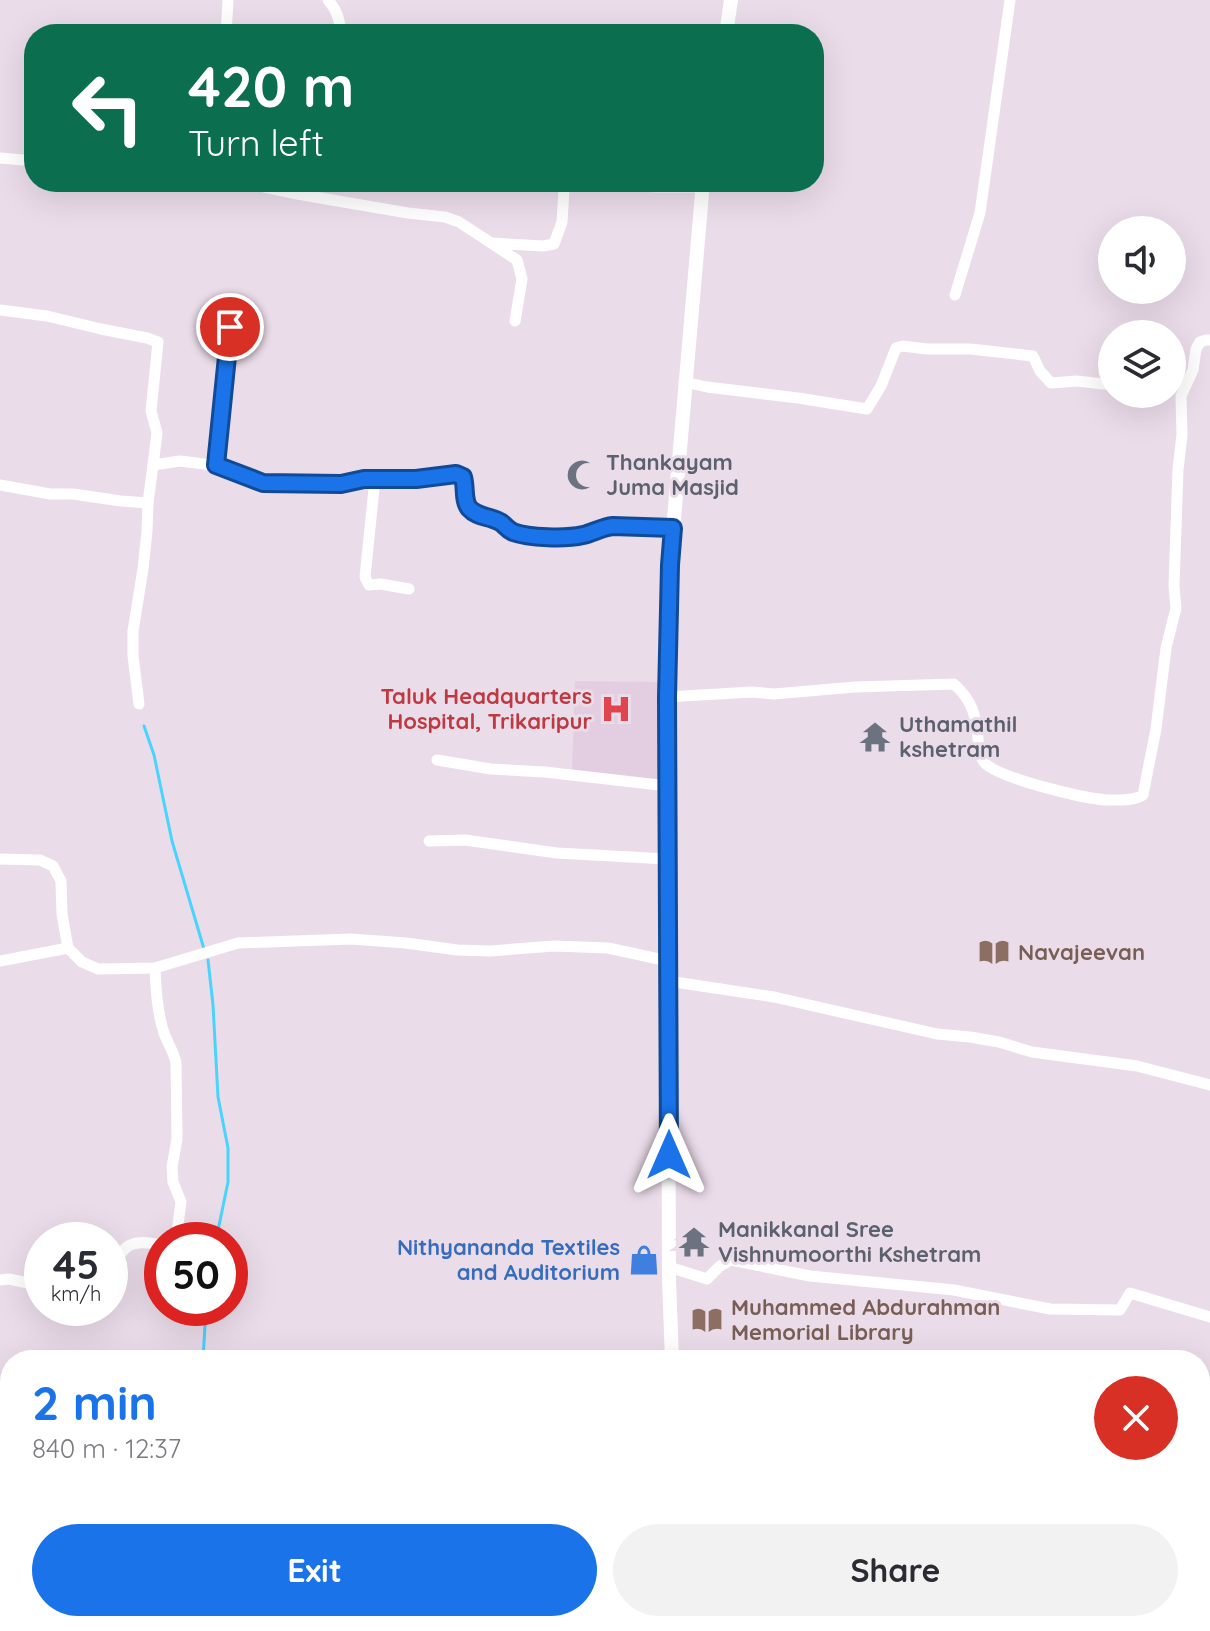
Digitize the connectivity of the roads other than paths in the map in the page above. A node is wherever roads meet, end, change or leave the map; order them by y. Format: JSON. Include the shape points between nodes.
{"nodes":[{"id":1,"x":228,"y":0,"type":"edge"},
{"id":2,"x":328,"y":0,"type":"edge"},
{"id":3,"x":731,"y":0,"type":"edge"},
{"id":4,"x":1010,"y":0,"type":"edge"},
{"id":5,"x":227,"y":24,"type":"edge"},
{"id":6,"x":340,"y":24,"type":"edge"},
{"id":7,"x":727,"y":24,"type":"edge"},
{"id":8,"x":0,"y":158,"type":"edge"},
{"id":9,"x":24,"y":160,"type":"edge"},
{"id":10,"x":291,"y":192,"type":"edge"},
{"id":11,"x":564,"y":192,"type":"edge"},
{"id":12,"x":701,"y":192,"type":"edge"},
{"id":13,"x":488,"y":243,"type":"junction"},
{"id":14,"x":955,"y":295,"type":"dead end"},
{"id":15,"x":0,"y":310,"type":"edge"},
{"id":16,"x":515,"y":321,"type":"dead end"},
{"id":17,"x":230,"y":327,"type":"dead end"},
{"id":18,"x":1210,"y":340,"type":"edge"},
{"id":19,"x":1186,"y":380,"type":"edge"},
{"id":20,"x":684,"y":382,"type":"junction"},
{"id":21,"x":1098,"y":383,"type":"edge"},
{"id":22,"x":1177,"y":408,"type":"edge"},
{"id":23,"x":153,"y":465,"type":"junction"},
{"id":24,"x":216,"y":465,"type":"junction"},
{"id":25,"x":375,"y":479,"type":"junction"},
{"id":26,"x":0,"y":485,"type":"edge"},
{"id":27,"x":148,"y":503,"type":"junction"},
{"id":28,"x":673,"y":528,"type":"junction"},
{"id":29,"x":409,"y":589,"type":"dead end"},
{"id":30,"x":667,"y":697,"type":"junction"},
{"id":31,"x":139,"y":704,"type":"dead end"},
{"id":32,"x":437,"y":760,"type":"dead end"},
{"id":33,"x":668,"y":786,"type":"junction"},
{"id":34,"x":429,"y":841,"type":"dead end"},
{"id":35,"x":0,"y":859,"type":"edge"},
{"id":36,"x":667,"y":859,"type":"junction"},
{"id":37,"x":68,"y":948,"type":"junction"},
{"id":38,"x":0,"y":961,"type":"edge"},
{"id":39,"x":668,"y":961,"type":"junction"},
{"id":40,"x":155,"y":968,"type":"junction"},
{"id":41,"x":668,"y":981,"type":"junction"},
{"id":42,"x":1210,"y":1085,"type":"edge"},
{"id":43,"x":178,"y":1222,"type":"edge"},
{"id":44,"x":669,"y":1267,"type":"junction"},
{"id":45,"x":0,"y":1280,"type":"edge"},
{"id":46,"x":24,"y":1282,"type":"edge"},
{"id":47,"x":1210,"y":1317,"type":"edge"},
{"id":48,"x":672,"y":1350,"type":"edge"}],
"edges":[{"from":1,"to":5,"type":"street"},
{"from":2,"to":6,"type":"street"},
{"from":3,"to":7,"type":"main road"},
{"from":4,"to":14,"type":"street","via":[[980,213]]},
{"from":8,"to":9,"type":"street"},
{"from":10,"to":13,"type":"street","via":[[445,217]]},
{"from":11,"to":13,"type":"street","via":[[554,244]]},
{"from":12,"to":20,"type":"main road"},
{"from":13,"to":16,"type":"street","via":[[517,260],[522,279]]},
{"from":15,"to":23,"type":"street","via":[[158,342],[151,411],[157,433]]},
{"from":17,"to":24,"type":"street"},
{"from":18,"to":19,"type":"street","via":[[1200,342]]},
{"from":20,"to":21,"type":"street","via":[[867,409],[896,348],[903,346],[1033,356],[1051,383]]},
{"from":20,"to":28,"type":"main road"},
{"from":22,"to":30,"type":"street","via":[[1182,435],[1176,608],[1146,781],[1138,798],[1105,800],[1032,785],[988,767],[981,759],[971,703],[954,684]]},
{"from":23,"to":24,"type":"street"},
{"from":23,"to":27,"type":"street"},
{"from":24,"to":25,"type":"street","via":[[263,483]]},
{"from":25,"to":28,"type":"street","via":[[456,474],[463,477],[468,507],[513,532],[574,537],[605,527]]},
{"from":25,"to":29,"type":"street","via":[[365,577],[369,585]]},
{"from":26,"to":27,"type":"street"},
{"from":27,"to":31,"type":"street","via":[[133,631]]},
{"from":28,"to":30,"type":"main road"},
{"from":30,"to":33,"type":"main road"},
{"from":32,"to":33,"type":"street"},
{"from":33,"to":36,"type":"main road"},
{"from":34,"to":36,"type":"street"},
{"from":35,"to":37,"type":"street","via":[[40,860],[53,866],[61,881]]},
{"from":36,"to":39,"type":"main road"},
{"from":37,"to":38,"type":"street"},
{"from":37,"to":40,"type":"street","via":[[98,969]]},
{"from":39,"to":40,"type":"street","via":[[608,948],[457,950],[351,939],[238,943]]},
{"from":39,"to":41,"type":"main road"},
{"from":40,"to":43,"type":"street","via":[[160,1021],[176,1063],[172,1167],[181,1202]]},
{"from":41,"to":42,"type":"street","via":[[774,997],[1032,1052],[1137,1066]]},
{"from":41,"to":44,"type":"main road"},
{"from":44,"to":47,"type":"street","via":[[707,1279],[731,1260],[810,1276],[954,1290],[1050,1309],[1120,1310],[1130,1293]]},
{"from":44,"to":48,"type":"main road"},
{"from":45,"to":46,"type":"street"}]}
